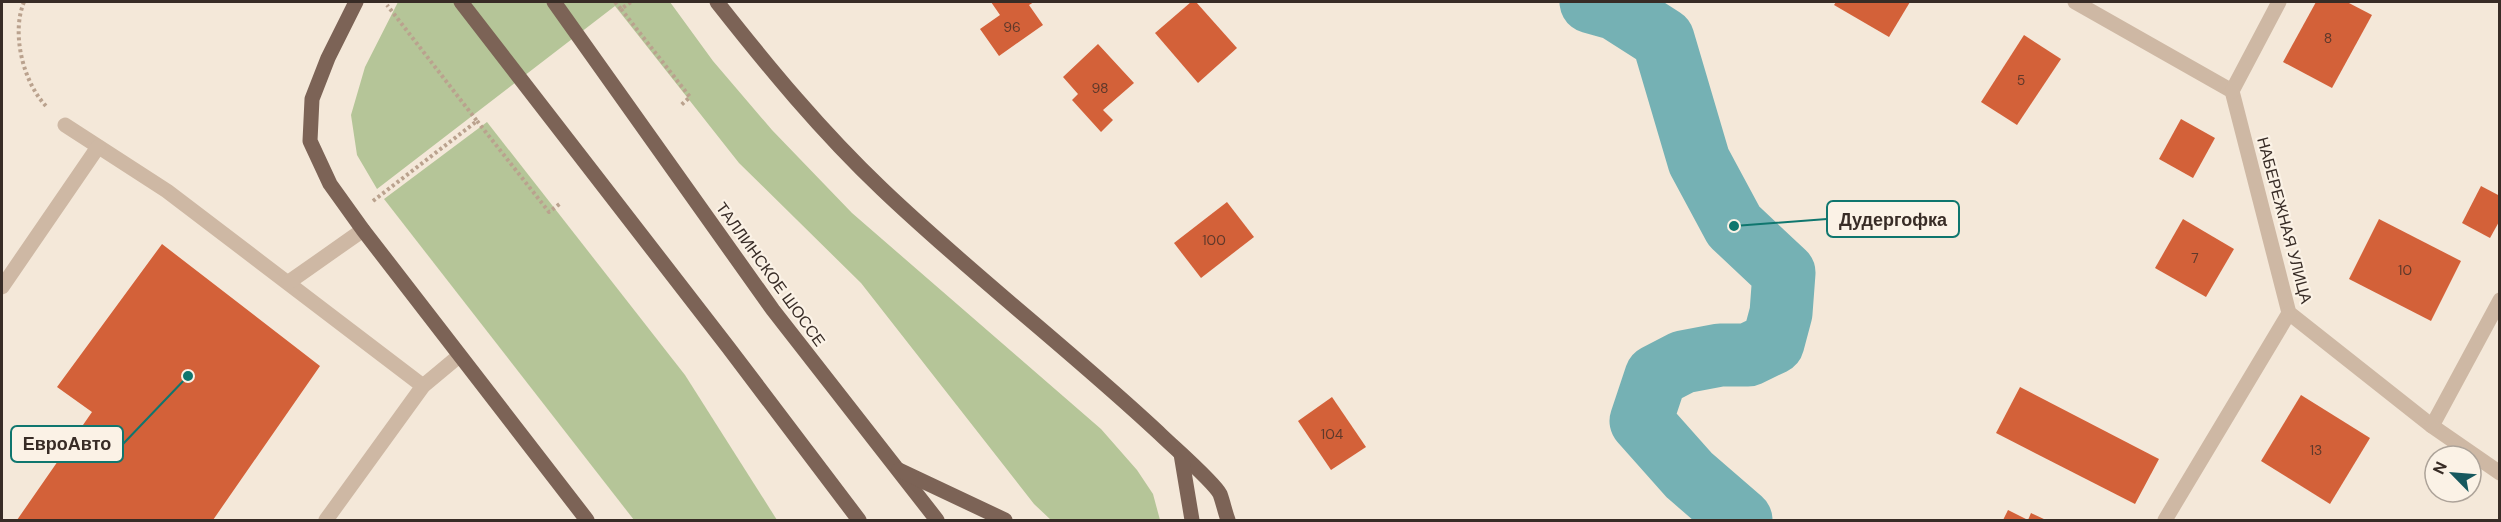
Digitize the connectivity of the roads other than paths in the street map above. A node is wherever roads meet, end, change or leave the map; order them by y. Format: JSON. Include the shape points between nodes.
{"nodes":[{"id":1,"x":356,"y":2,"type":"edge"},
{"id":2,"x":461,"y":2,"type":"edge"},
{"id":3,"x":554,"y":2,"type":"edge"},
{"id":4,"x":717,"y":2,"type":"edge"},
{"id":5,"x":2075,"y":2,"type":"edge"},
{"id":6,"x":2279,"y":2,"type":"edge"},
{"id":7,"x":2232,"y":91,"type":"junction"},
{"id":8,"x":65,"y":125,"type":"road end"},
{"id":9,"x":98,"y":147,"type":"junction"},
{"id":10,"x":363,"y":230,"type":"junction"},
{"id":11,"x":289,"y":282,"type":"junction"},
{"id":12,"x":2,"y":287,"type":"edge"},
{"id":13,"x":2499,"y":300,"type":"edge"},
{"id":14,"x":2289,"y":313,"type":"junction"},
{"id":15,"x":459,"y":356,"type":"junction"},
{"id":16,"x":423,"y":386,"type":"junction"},
{"id":17,"x":2432,"y":426,"type":"junction"},
{"id":18,"x":1181,"y":454,"type":"junction"},
{"id":19,"x":896,"y":469,"type":"junction"},
{"id":20,"x":2499,"y":473,"type":"edge"},
{"id":21,"x":326,"y":520,"type":"edge"},
{"id":22,"x":587,"y":520,"type":"edge"},
{"id":23,"x":859,"y":520,"type":"edge"},
{"id":24,"x":937,"y":520,"type":"edge"},
{"id":25,"x":1005,"y":520,"type":"edge"},
{"id":26,"x":1192,"y":520,"type":"edge"},
{"id":27,"x":1228,"y":520,"type":"edge"},
{"id":28,"x":2165,"y":520,"type":"edge"}],
"edges":[{"from":1,"to":10,"type":"main road","via":[[312,99],[310,141],[330,184]]},
{"from":2,"to":23,"type":"main road"},
{"from":3,"to":19,"type":"main road","name":"ТАЛЛИНСКОЕ ШОССЕ","via":[[772,310]]},
{"from":4,"to":18,"type":"main road","via":[[799,104],[882,190]]},
{"from":5,"to":7,"type":"street"},
{"from":6,"to":7,"type":"street"},
{"from":7,"to":14,"type":"street","name":"НАБЕРЕЖНАЯ УЛИЦА"},
{"from":8,"to":9,"type":"street"},
{"from":9,"to":11,"type":"street","via":[[167,191]]},
{"from":9,"to":12,"type":"street"},
{"from":10,"to":11,"type":"street"},
{"from":10,"to":15,"type":"main road"},
{"from":11,"to":16,"type":"street"},
{"from":13,"to":17,"type":"street"},
{"from":14,"to":17,"type":"street","name":"НАБЕРЕЖНАЯ УЛИЦА"},
{"from":14,"to":28,"type":"street"},
{"from":15,"to":16,"type":"street"},
{"from":15,"to":22,"type":"main road"},
{"from":16,"to":21,"type":"street"},
{"from":17,"to":20,"type":"street","name":"НАБЕРЕЖНАЯ УЛИЦА"},
{"from":18,"to":26,"type":"main road"},
{"from":18,"to":27,"type":"main road","via":[[1219,493]]},
{"from":19,"to":24,"type":"main road","name":"ТАЛЛИНСКОЕ ШОССЕ"},
{"from":19,"to":25,"type":"main road"}]}
